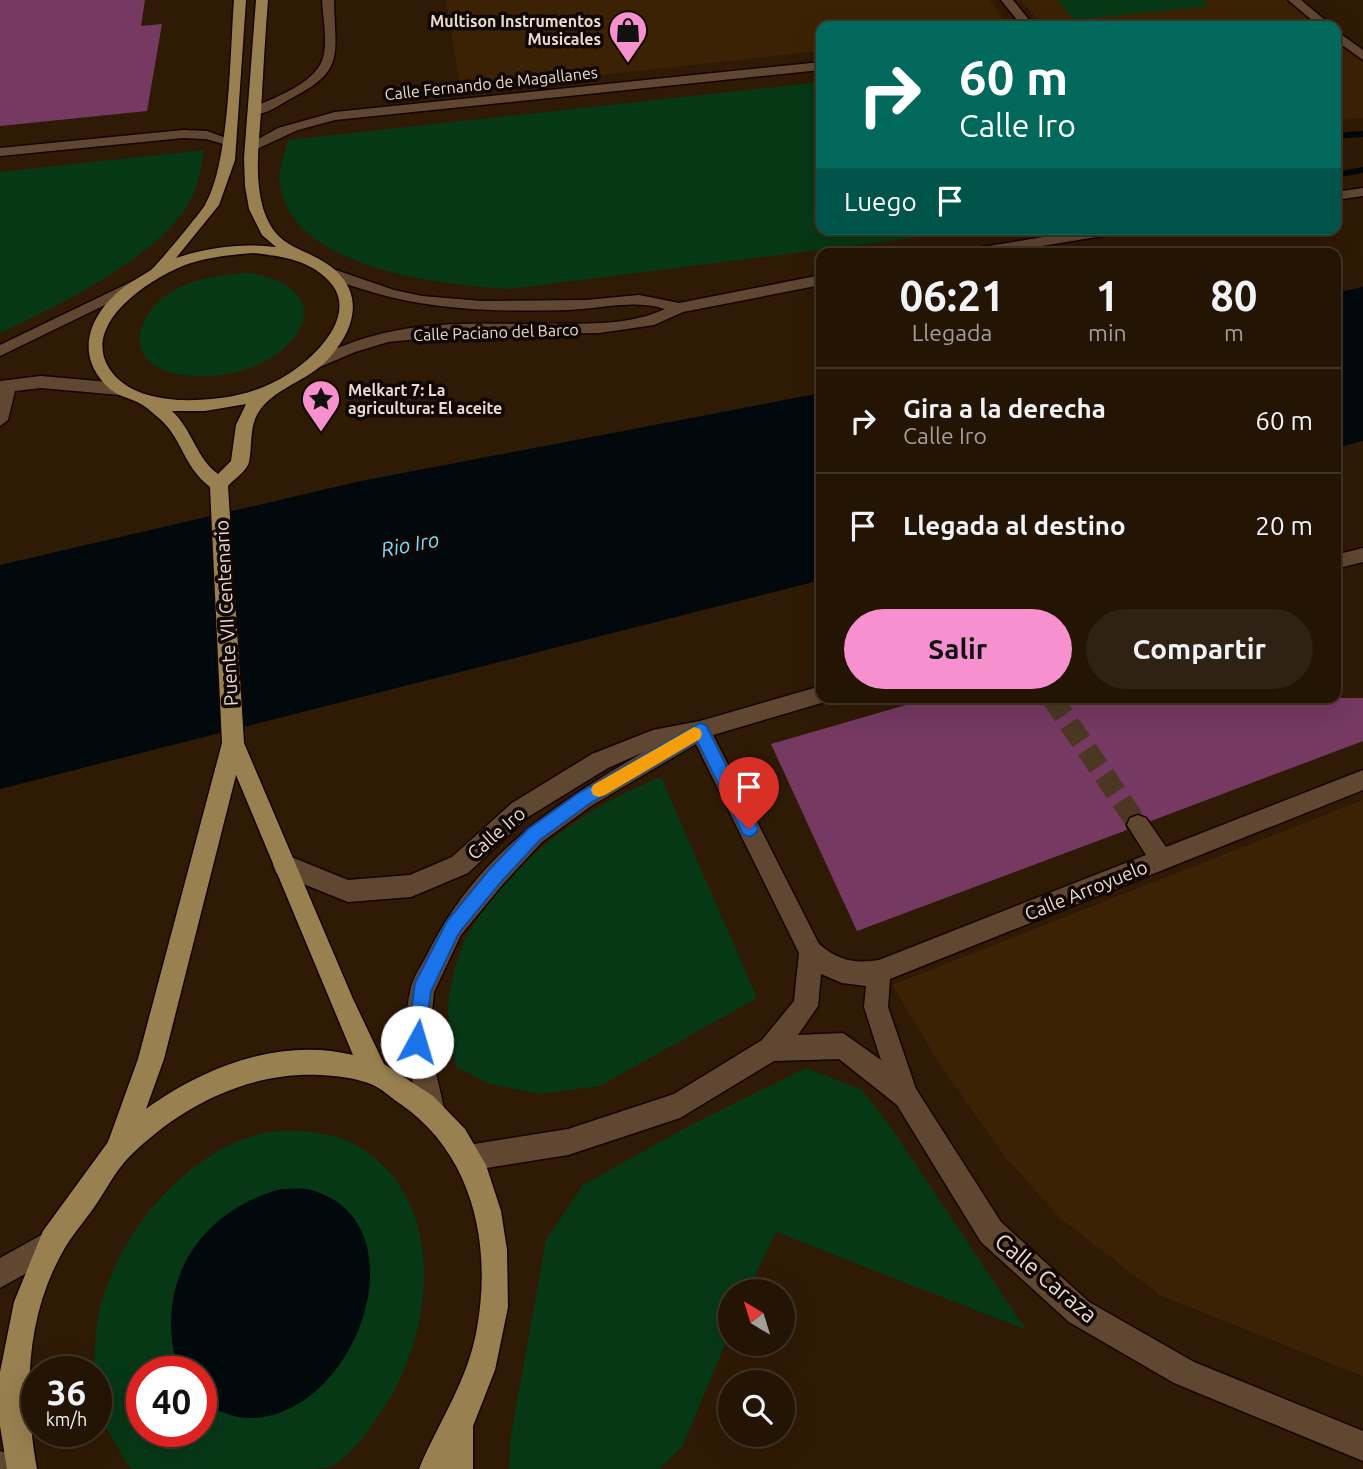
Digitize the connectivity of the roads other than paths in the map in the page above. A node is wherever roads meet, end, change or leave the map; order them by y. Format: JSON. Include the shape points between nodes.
{"nodes":[{"id":1,"x":240,"y":0,"type":"edge"},
{"id":2,"x":262,"y":0,"type":"edge"},
{"id":3,"x":328,"y":0,"type":"edge"},
{"id":4,"x":1007,"y":0,"type":"edge"},
{"id":5,"x":1294,"y":0,"type":"edge"},
{"id":6,"x":1024,"y":21,"type":"edge"},
{"id":7,"x":1320,"y":21,"type":"edge"},
{"id":8,"x":1341,"y":39,"type":"edge"},
{"id":9,"x":1363,"y":56,"type":"edge"},
{"id":10,"x":816,"y":67,"type":"edge"},
{"id":11,"x":257,"y":111,"type":"junction"},
{"id":12,"x":230,"y":142,"type":"junction"},
{"id":13,"x":254,"y":145,"type":"junction"},
{"id":14,"x":0,"y":152,"type":"edge"},
{"id":15,"x":1363,"y":191,"type":"edge"},
{"id":16,"x":1341,"y":195,"type":"edge"},
{"id":17,"x":1012,"y":235,"type":"edge"},
{"id":18,"x":1083,"y":235,"type":"edge"},
{"id":19,"x":978,"y":248,"type":"edge"},
{"id":20,"x":1001,"y":248,"type":"edge"},
{"id":21,"x":297,"y":256,"type":"junction"},
{"id":22,"x":157,"y":272,"type":"junction"},
{"id":23,"x":330,"y":273,"type":"junction"},
{"id":24,"x":816,"y":281,"type":"edge"},
{"id":25,"x":137,"y":284,"type":"junction"},
{"id":26,"x":679,"y":308,"type":"junction"},
{"id":27,"x":0,"y":351,"type":"edge"},
{"id":28,"x":315,"y":364,"type":"junction"},
{"id":29,"x":4,"y":387,"type":"edge"},
{"id":30,"x":120,"y":389,"type":"junction"},
{"id":31,"x":271,"y":390,"type":"junction"},
{"id":32,"x":139,"y":398,"type":"junction"},
{"id":33,"x":0,"y":420,"type":"edge"},
{"id":34,"x":219,"y":484,"type":"junction"},
{"id":35,"x":1363,"y":555,"type":"edge"},
{"id":36,"x":1341,"y":560,"type":"edge"},
{"id":37,"x":816,"y":696,"type":"edge"},
{"id":38,"x":700,"y":730,"type":"junction"},
{"id":39,"x":233,"y":743,"type":"junction"},
{"id":40,"x":1363,"y":780,"type":"edge"},
{"id":41,"x":1139,"y":825,"type":"tunnel mouth"},
{"id":42,"x":1162,"y":860,"type":"junction"},
{"id":43,"x":284,"y":865,"type":"junction"},
{"id":44,"x":811,"y":952,"type":"junction"},
{"id":45,"x":879,"y":972,"type":"junction"},
{"id":46,"x":771,"y":1049,"type":"junction"},
{"id":47,"x":375,"y":1072,"type":"junction"},
{"id":48,"x":906,"y":1097,"type":"junction"},
{"id":49,"x":431,"y":1108,"type":"junction"},
{"id":50,"x":119,"y":1149,"type":"junction"},
{"id":51,"x":468,"y":1158,"type":"junction"},
{"id":52,"x":52,"y":1243,"type":"junction"},
{"id":53,"x":0,"y":1274,"type":"edge"},
{"id":54,"x":459,"y":1425,"type":"junction"},
{"id":55,"x":1363,"y":1446,"type":"edge"},
{"id":56,"x":0,"y":1466,"type":"edge"},
{"id":57,"x":14,"y":1469,"type":"edge"},
{"id":58,"x":22,"y":1469,"type":"edge"},
{"id":59,"x":434,"y":1469,"type":"edge"},
{"id":60,"x":458,"y":1469,"type":"edge"}],
"edges":[{"from":1,"to":12,"type":"main road"},
{"from":2,"to":11,"type":"main road"},
{"from":3,"to":11,"type":"street","via":[[330,58],[324,69],[314,80]]},
{"from":4,"to":6,"type":"street"},
{"from":5,"to":7,"type":"street"},
{"from":8,"to":9,"type":"street"},
{"from":10,"to":13,"type":"street","name":"Calle Fernando de Magallanes","via":[[335,116],[300,123]]},
{"from":11,"to":13,"type":"main road"},
{"from":12,"to":14,"type":"street","via":[[183,134]]},
{"from":12,"to":22,"type":"main road","via":[[212,205]]},
{"from":13,"to":21,"type":"main road","via":[[256,209],[269,234]]},
{"from":15,"to":16,"type":"street"},
{"from":17,"to":19,"type":"street"},
{"from":18,"to":20,"type":"street"},
{"from":21,"to":22,"type":"main road","via":[[229,250]]},
{"from":21,"to":23,"type":"main road"},
{"from":22,"to":25,"type":"main road"},
{"from":23,"to":26,"type":"street","name":"Calle Paciano del Barco","via":[[363,288],[470,308],[647,300]]},
{"from":23,"to":28,"type":"main road","via":[[341,286],[346,316],[342,332]]},
{"from":24,"to":26,"type":"street","name":"Calle Paciano del Barco"},
{"from":25,"to":27,"type":"street"},
{"from":25,"to":30,"type":"main road","via":[[107,313],[95,346],[98,362]]},
{"from":26,"to":28,"type":"street","name":"Calle Paciano del Barco","via":[[654,320],[599,328],[458,330],[387,337]]},
{"from":28,"to":31,"type":"main road"},
{"from":29,"to":30,"type":"street","via":[[41,382]]},
{"from":29,"to":33,"type":"street"},
{"from":30,"to":32,"type":"main road"},
{"from":31,"to":32,"type":"main road","via":[[235,402],[189,407]]},
{"from":31,"to":34,"type":"main road","via":[[251,409],[240,463]]},
{"from":32,"to":34,"type":"main road","via":[[172,418],[199,468]]},
{"from":34,"to":39,"type":"main road","name":"Puente VII Centenario"},
{"from":35,"to":36,"type":"street"},
{"from":37,"to":38,"type":"street","name":"Calle Iro"},
{"from":38,"to":43,"type":"street","name":"Calle Iro","via":[[653,739],[600,761],[520,810],[460,865],[411,886],[348,891]]},
{"from":38,"to":44,"type":"street"},
{"from":38,"to":49,"type":"street","name":"Calle Iro","via":[[583,799],[534,835],[453,927],[422,990],[417,1042]]},
{"from":39,"to":43,"type":"main road"},
{"from":39,"to":50,"type":"main road","via":[[151,1059]]},
{"from":40,"to":42,"type":"street","name":"Calle Arroyuelo"},
{"from":41,"to":42,"type":"street"},
{"from":42,"to":45,"type":"street","name":"Calle Arroyuelo"},
{"from":43,"to":47,"type":"main road"},
{"from":44,"to":45,"type":"street","name":"Calle Arroyuelo","via":[[842,972],[861,976]]},
{"from":44,"to":46,"type":"street","via":[[806,1006]]},
{"from":45,"to":48,"type":"street","name":"Calle Caraza","via":[[876,1007]]},
{"from":46,"to":48,"type":"street","via":[[843,1046]]},
{"from":46,"to":51,"type":"street","via":[[680,1105],[568,1142]]},
{"from":47,"to":49,"type":"main road"},
{"from":47,"to":50,"type":"main road","via":[[334,1062],[291,1062],[247,1070],[202,1088],[159,1114]]},
{"from":48,"to":55,"type":"street","name":"Calle Caraza","via":[[991,1232],[1079,1312],[1184,1373]]},
{"from":49,"to":51,"type":"main road"},
{"from":50,"to":52,"type":"main road"},
{"from":51,"to":54,"type":"main road","via":[[486,1203],[494,1309],[481,1367]]},
{"from":52,"to":53,"type":"street"},
{"from":52,"to":58,"type":"main road","via":[[29,1297],[17,1355],[14,1413]]},
{"from":54,"to":59,"type":"main road"},
{"from":54,"to":60,"type":"main road"},
{"from":56,"to":57,"type":"street"}]}
